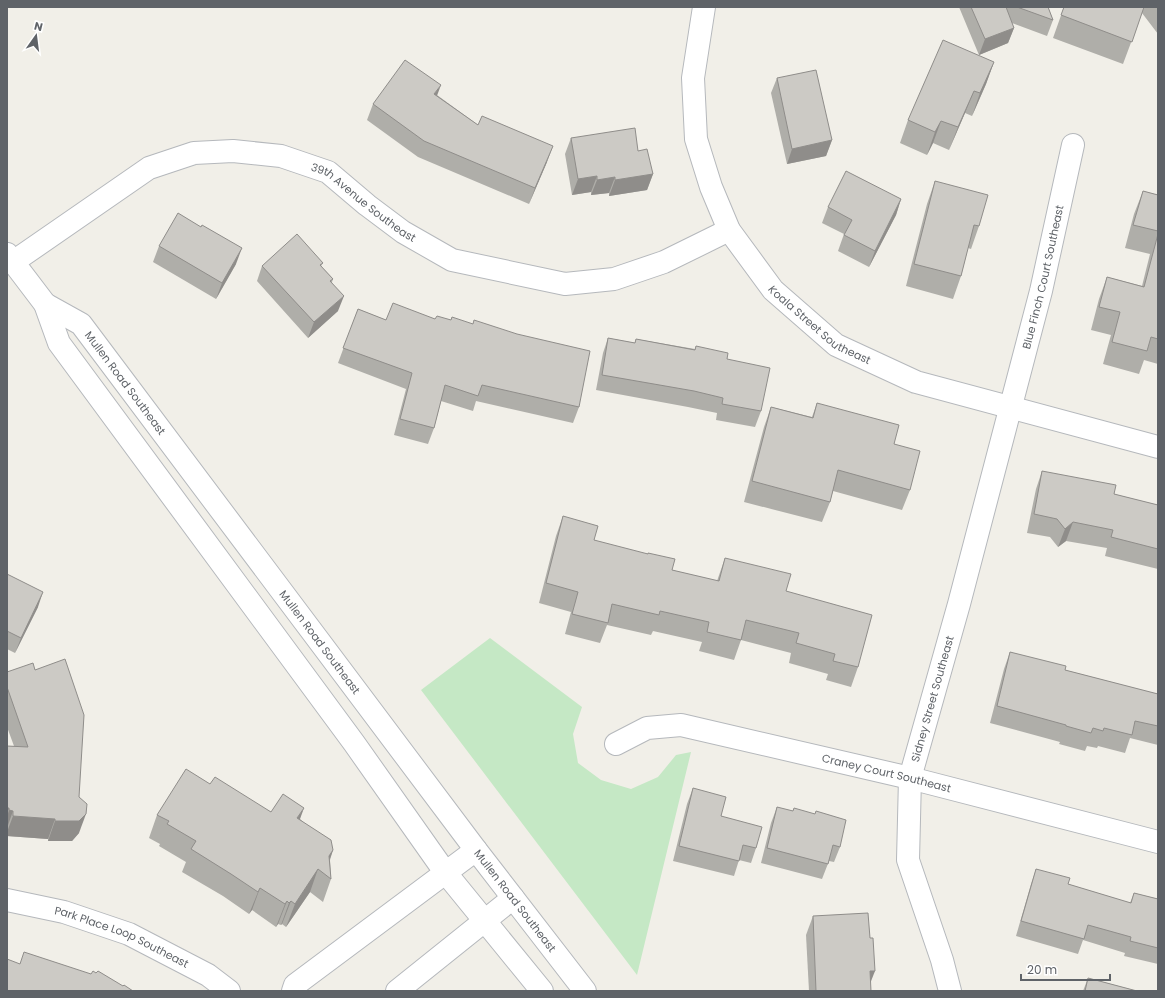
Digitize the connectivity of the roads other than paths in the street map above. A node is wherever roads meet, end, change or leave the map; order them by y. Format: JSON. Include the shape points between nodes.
{"nodes":[{"id":1,"x":704,"y":7,"type":"edge"},
{"id":2,"x":1073,"y":146,"type":"dead end"},
{"id":3,"x":729,"y":230,"type":"junction"},
{"id":4,"x":10,"y":258,"type":"edge"},
{"id":5,"x":45,"y":304,"type":"junction"},
{"id":6,"x":1011,"y":407,"type":"junction"},
{"id":7,"x":1158,"y":446,"type":"edge"},
{"id":8,"x":616,"y":744,"type":"dead end"},
{"id":9,"x":910,"y":778,"type":"junction"},
{"id":10,"x":1158,"y":842,"type":"edge"},
{"id":11,"x":476,"y":850,"type":"junction"},
{"id":12,"x":445,"y":872,"type":"junction"},
{"id":13,"x":513,"y":898,"type":"junction"},
{"id":14,"x":7,"y":900,"type":"edge"},
{"id":15,"x":485,"y":920,"type":"junction"},
{"id":16,"x":229,"y":991,"type":"edge"},
{"id":17,"x":293,"y":991,"type":"edge"},
{"id":18,"x":397,"y":991,"type":"edge"},
{"id":19,"x":542,"y":991,"type":"edge"},
{"id":20,"x":585,"y":991,"type":"edge"},
{"id":21,"x":950,"y":991,"type":"edge"}],
"edges":[{"from":1,"to":3,"type":"street","name":"Koala Street Southeast","via":[[693,78],[696,138],[711,187]]},
{"from":2,"to":6,"type":"street","name":"Blue Finch Court Southeast","via":[[1041,291]]},
{"from":3,"to":4,"type":"street","name":"39th Avenue Southeast","via":[[664,262],[614,279],[565,284],[452,260],[403,232],[328,172],[281,156],[233,151],[194,153],[149,168]]},
{"from":3,"to":6,"type":"street","name":"Koala Street Southeast","via":[[773,290],[836,345],[916,382]]},
{"from":4,"to":5,"type":"street","name":"Mullen Road Southeast"},
{"from":5,"to":11,"type":"street","name":"Mullen Road Southeast","via":[[82,324]]},
{"from":5,"to":12,"type":"street","name":"Mullen Road Southeast","via":[[59,343],[340,724]]},
{"from":6,"to":7,"type":"street","name":"Koala Street Southeast"},
{"from":6,"to":9,"type":"street","name":"Sidney Street Southeast"},
{"from":8,"to":9,"type":"street","name":"Craney Court Southeast","via":[[647,728],[681,725]]},
{"from":9,"to":10,"type":"street","name":"Craney Court Southeast"},
{"from":9,"to":21,"type":"street","name":"Sidney Street Southeast","via":[[908,860]]},
{"from":11,"to":12,"type":"street"},
{"from":11,"to":13,"type":"street","name":"Mullen Road Southeast"},
{"from":12,"to":15,"type":"street","name":"Mullen Road Southeast"},
{"from":12,"to":17,"type":"street","via":[[295,985]]},
{"from":13,"to":15,"type":"street"},
{"from":13,"to":20,"type":"street","name":"Mullen Road Southeast"},
{"from":14,"to":16,"type":"street","name":"Park Place Loop Southeast","via":[[64,912],[129,934],[208,975]]},
{"from":15,"to":18,"type":"street"},
{"from":15,"to":19,"type":"street","name":"Mullen Road Southeast"}]}
